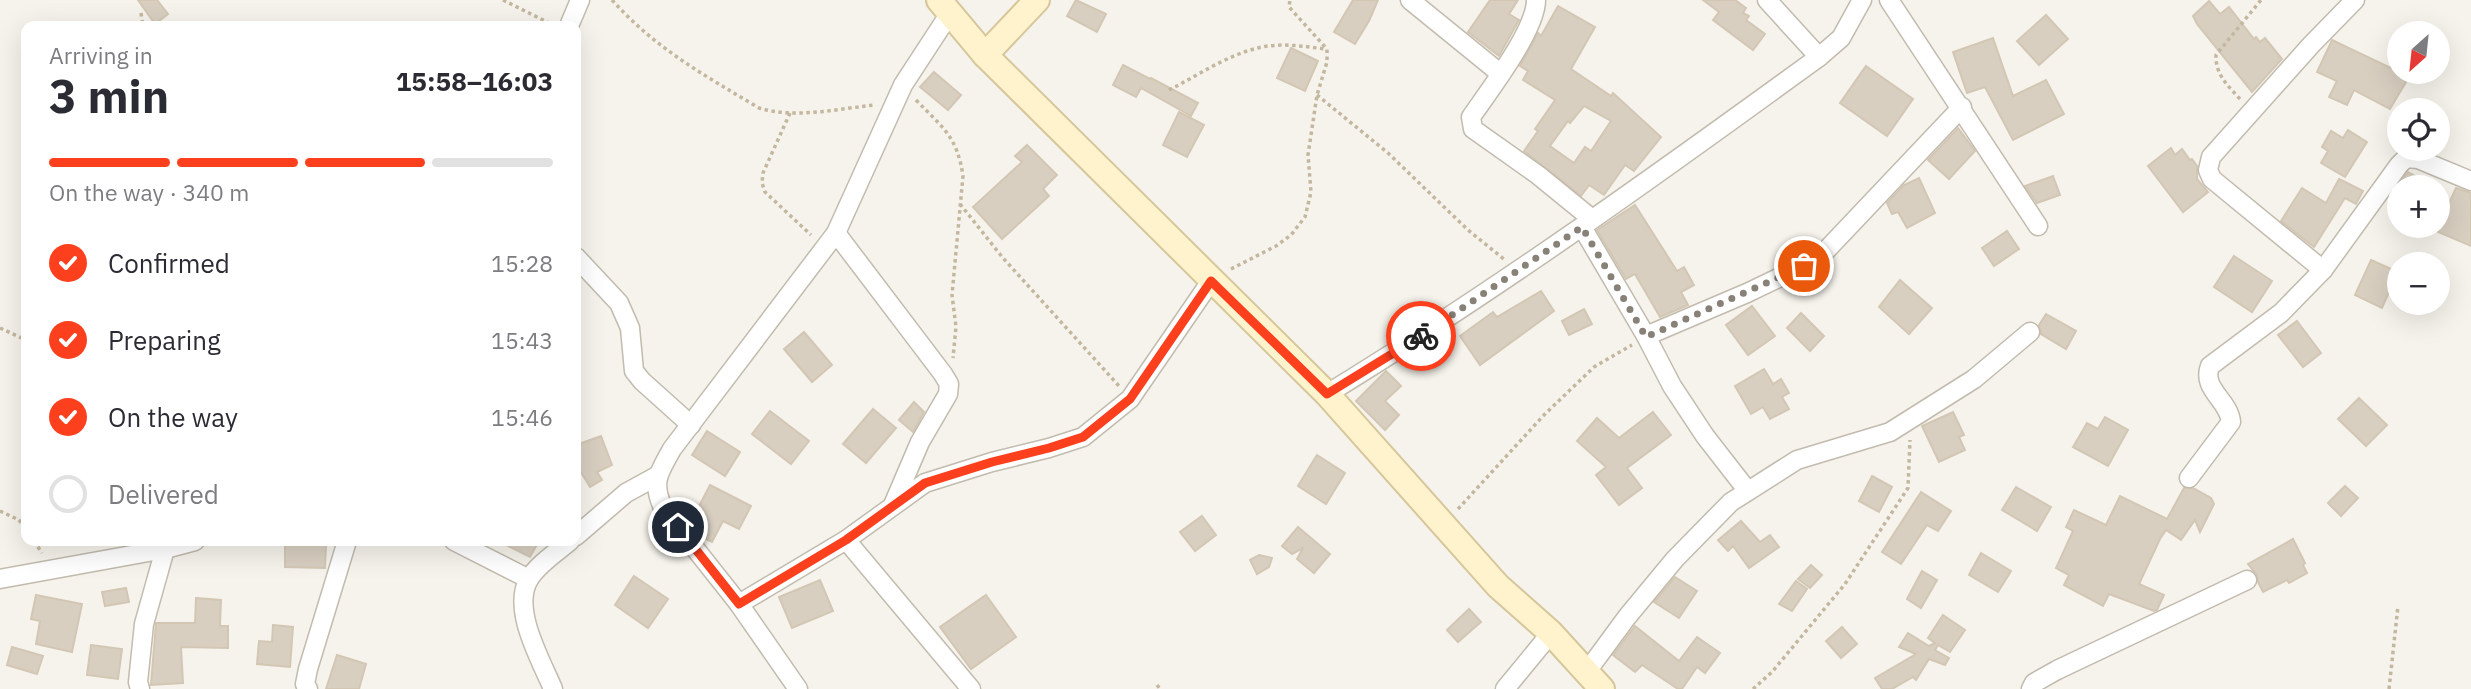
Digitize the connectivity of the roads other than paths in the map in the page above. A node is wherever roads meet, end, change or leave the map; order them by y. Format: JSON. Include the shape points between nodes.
{"nodes":[{"id":1,"x":580,"y":0,"type":"edge"},
{"id":2,"x":1037,"y":0,"type":"edge"},
{"id":3,"x":1410,"y":0,"type":"edge"},
{"id":4,"x":1536,"y":0,"type":"edge"},
{"id":5,"x":1767,"y":0,"type":"edge"},
{"id":6,"x":1862,"y":0,"type":"edge"},
{"id":7,"x":1889,"y":0,"type":"edge"},
{"id":8,"x":2355,"y":0,"type":"edge"},
{"id":9,"x":944,"y":6,"type":"edge"},
{"id":10,"x":571,"y":21,"type":"edge"},
{"id":11,"x":985,"y":55,"type":"junction"},
{"id":12,"x":1819,"y":57,"type":"junction"},
{"id":13,"x":1501,"y":74,"type":"junction"},
{"id":14,"x":1962,"y":107,"type":"junction"},
{"id":15,"x":2471,"y":181,"type":"edge"},
{"id":16,"x":1587,"y":223,"type":"junction"},
{"id":17,"x":2038,"y":226,"type":"dead end"},
{"id":18,"x":836,"y":233,"type":"junction"},
{"id":19,"x":581,"y":262,"type":"edge"},
{"id":20,"x":2323,"y":270,"type":"junction"},
{"id":21,"x":1211,"y":281,"type":"junction"},
{"id":22,"x":2030,"y":332,"type":"dead end"},
{"id":23,"x":1646,"y":337,"type":"junction"},
{"id":24,"x":1327,"y":394,"type":"junction"},
{"id":25,"x":691,"y":425,"type":"junction"},
{"id":26,"x":657,"y":476,"type":"junction"},
{"id":27,"x":2189,"y":478,"type":"dead end"},
{"id":28,"x":1747,"y":490,"type":"junction"},
{"id":29,"x":892,"y":507,"type":"junction"},
{"id":30,"x":581,"y":532,"type":"edge"},
{"id":31,"x":846,"y":540,"type":"junction"},
{"id":32,"x":176,"y":546,"type":"edge"},
{"id":33,"x":345,"y":546,"type":"edge"},
{"id":34,"x":464,"y":546,"type":"edge"},
{"id":35,"x":565,"y":546,"type":"edge"},
{"id":36,"x":165,"y":549,"type":"junction"},
{"id":37,"x":0,"y":579,"type":"edge"},
{"id":38,"x":529,"y":579,"type":"junction"},
{"id":39,"x":2247,"y":580,"type":"dead end"},
{"id":40,"x":739,"y":604,"type":"junction"},
{"id":41,"x":1551,"y":633,"type":"junction"},
{"id":42,"x":1595,"y":680,"type":"edge"},
{"id":43,"x":140,"y":689,"type":"edge"},
{"id":44,"x":308,"y":689,"type":"edge"},
{"id":45,"x":553,"y":689,"type":"edge"},
{"id":46,"x":798,"y":689,"type":"edge"},
{"id":47,"x":971,"y":689,"type":"edge"},
{"id":48,"x":1505,"y":689,"type":"edge"},
{"id":49,"x":2031,"y":689,"type":"edge"}],
"edges":[{"from":1,"to":10,"type":"street"},
{"from":2,"to":11,"type":"street"},
{"from":3,"to":13,"type":"street"},
{"from":4,"to":13,"type":"street","via":[[1532,20]]},
{"from":5,"to":12,"type":"street"},
{"from":6,"to":12,"type":"street","via":[[1841,38]]},
{"from":7,"to":14,"type":"street"},
{"from":8,"to":20,"type":"street","via":[[2211,157],[2208,170],[2212,179]]},
{"from":9,"to":11,"type":"street"},
{"from":9,"to":18,"type":"street","via":[[893,104]]},
{"from":11,"to":21,"type":"street"},
{"from":12,"to":16,"type":"street"},
{"from":13,"to":16,"type":"street","via":[[1471,117],[1473,129],[1538,175]]},
{"from":14,"to":17,"type":"street"},
{"from":14,"to":23,"type":"street","via":[[1818,259]]},
{"from":15,"to":20,"type":"street","via":[[2406,158]]},
{"from":16,"to":23,"type":"street"},
{"from":16,"to":24,"type":"street"},
{"from":18,"to":25,"type":"street"},
{"from":18,"to":29,"type":"street","via":[[949,384]]},
{"from":19,"to":25,"type":"street","via":[[619,303],[630,328],[634,371]]},
{"from":20,"to":27,"type":"street","via":[[2281,313],[2210,366],[2208,382],[2230,413],[2231,422]]},
{"from":21,"to":24,"type":"street"},
{"from":21,"to":29,"type":"street","via":[[1130,399],[1083,437],[925,483]]},
{"from":22,"to":28,"type":"street","via":[[1974,379],[1890,432],[1797,460]]},
{"from":23,"to":28,"type":"street","via":[[1705,436]]},
{"from":24,"to":41,"type":"street","via":[[1498,586]]},
{"from":25,"to":26,"type":"street"},
{"from":26,"to":30,"type":"street","via":[[625,493]]},
{"from":26,"to":40,"type":"street","via":[[656,493],[663,508]]},
{"from":28,"to":42,"type":"street","via":[[1675,559],[1627,617]]},
{"from":29,"to":31,"type":"street"},
{"from":31,"to":40,"type":"street"},
{"from":31,"to":47,"type":"street"},
{"from":32,"to":36,"type":"street"},
{"from":33,"to":44,"type":"street","via":[[308,669]]},
{"from":34,"to":38,"type":"street"},
{"from":35,"to":38,"type":"street"},
{"from":36,"to":37,"type":"street"},
{"from":36,"to":43,"type":"street","via":[[144,624]]},
{"from":38,"to":45,"type":"street","via":[[523,598],[526,622]]},
{"from":39,"to":49,"type":"street","via":[[2057,670]]},
{"from":40,"to":46,"type":"street"},
{"from":41,"to":42,"type":"street"},
{"from":41,"to":48,"type":"street"}]}
